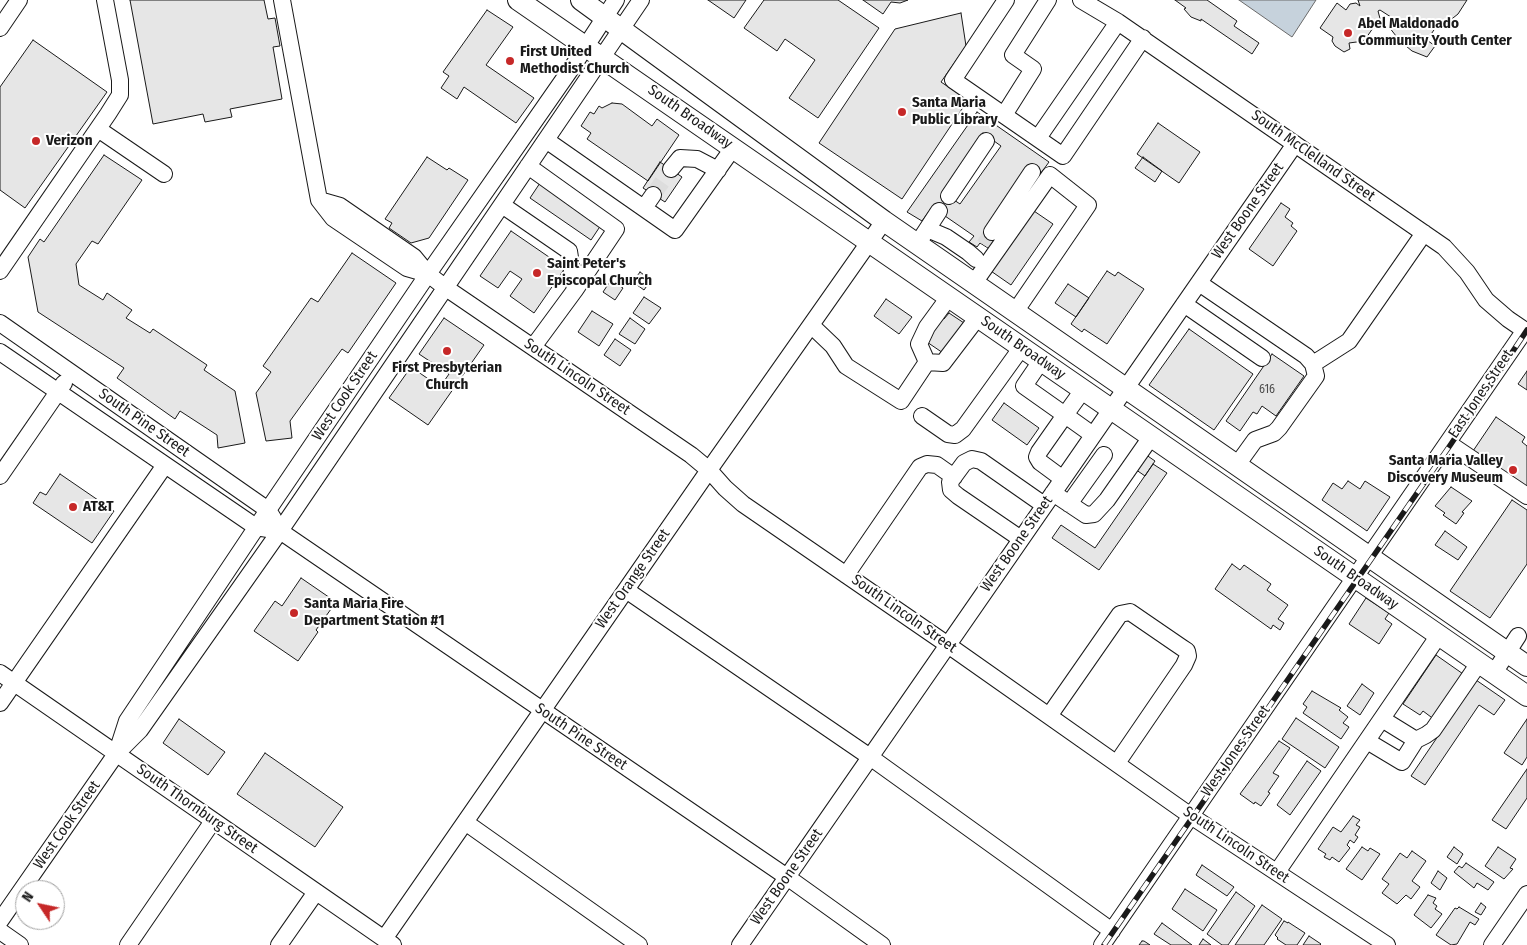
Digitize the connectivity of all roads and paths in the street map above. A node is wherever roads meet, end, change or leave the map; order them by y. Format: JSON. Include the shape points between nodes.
{"nodes":[{"id":1,"x":19,"y":0,"type":"edge"},
{"id":2,"x":105,"y":0,"type":"edge"},
{"id":3,"x":282,"y":0,"type":"edge"},
{"id":4,"x":518,"y":0,"type":"edge"},
{"id":5,"x":581,"y":0,"type":"edge"},
{"id":6,"x":616,"y":0,"type":"edge"},
{"id":7,"x":641,"y":0,"type":"edge"},
{"id":8,"x":1006,"y":0,"type":"edge"},
{"id":9,"x":1048,"y":0,"type":"edge"},
{"id":10,"x":1081,"y":0,"type":"edge"},
{"id":11,"x":605,"y":17,"type":"junction"},
{"id":12,"x":1118,"y":22,"type":"junction"},
{"id":13,"x":0,"y":28,"type":"edge"},
{"id":14,"x":621,"y":30,"type":"junction"},
{"id":15,"x":1143,"y":38,"type":"junction"},
{"id":16,"x":586,"y":45,"type":"junction"},
{"id":17,"x":602,"y":57,"type":"junction"},
{"id":18,"x":1004,"y":115,"type":"junction"},
{"id":19,"x":98,"y":129,"type":"junction"},
{"id":20,"x":1038,"y":138,"type":"junction"},
{"id":21,"x":546,"y":140,"type":"junction"},
{"id":22,"x":986,"y":141,"type":"dead end"},
{"id":23,"x":1295,"y":144,"type":"junction"},
{"id":24,"x":734,"y":148,"type":"junction"},
{"id":25,"x":1063,"y":156,"type":"junction"},
{"id":26,"x":528,"y":166,"type":"junction"},
{"id":27,"x":671,"y":169,"type":"tunnel mouth"},
{"id":28,"x":718,"y":170,"type":"junction"},
{"id":29,"x":1032,"y":172,"type":"dead end"},
{"id":30,"x":164,"y":174,"type":"dead end"},
{"id":31,"x":1050,"y":175,"type":"junction"},
{"id":32,"x":653,"y":194,"type":"tunnel mouth"},
{"id":33,"x":949,"y":196,"type":"dead end"},
{"id":34,"x":319,"y":200,"type":"junction"},
{"id":35,"x":502,"y":205,"type":"junction"},
{"id":36,"x":644,"y":208,"type":"junction"},
{"id":37,"x":939,"y":211,"type":"dead end"},
{"id":38,"x":884,"y":221,"type":"junction"},
{"id":39,"x":1424,"y":233,"type":"junction"},
{"id":40,"x":922,"y":236,"type":"junction"},
{"id":41,"x":870,"y":242,"type":"junction"},
{"id":42,"x":984,"y":245,"type":"junction"},
{"id":43,"x":0,"y":271,"type":"edge"},
{"id":44,"x":428,"y":274,"type":"junction"},
{"id":45,"x":969,"y":280,"type":"junction"},
{"id":46,"x":1199,"y":283,"type":"junction"},
{"id":47,"x":446,"y":288,"type":"junction"},
{"id":48,"x":575,"y":290,"type":"junction"},
{"id":49,"x":949,"y":297,"type":"junction"},
{"id":50,"x":1184,"y":304,"type":"junction"},
{"id":51,"x":1015,"y":312,"type":"junction"},
{"id":52,"x":978,"y":317,"type":"junction"},
{"id":53,"x":0,"y":324,"type":"edge"},
{"id":54,"x":811,"y":325,"type":"junction"},
{"id":55,"x":1526,"y":331,"type":"edge"},
{"id":56,"x":533,"y":347,"type":"junction"},
{"id":57,"x":1022,"y":347,"type":"junction"},
{"id":58,"x":0,"y":352,"type":"edge"},
{"id":59,"x":1262,"y":358,"type":"dead end"},
{"id":60,"x":1041,"y":361,"type":"junction"},
{"id":61,"x":927,"y":362,"type":"junction"},
{"id":62,"x":1312,"y":364,"type":"junction"},
{"id":63,"x":72,"y":372,"type":"junction"},
{"id":64,"x":1126,"y":389,"type":"junction"},
{"id":65,"x":1083,"y":390,"type":"junction"},
{"id":66,"x":58,"y":392,"type":"junction"},
{"id":67,"x":1111,"y":409,"type":"junction"},
{"id":68,"x":1065,"y":415,"type":"junction"},
{"id":69,"x":922,"y":416,"type":"dead end"},
{"id":70,"x":1151,"y":437,"type":"junction"},
{"id":71,"x":1090,"y":439,"type":"junction"},
{"id":72,"x":1448,"y":443,"type":"junction"},
{"id":73,"x":1104,"y":455,"type":"junction"},
{"id":74,"x":165,"y":465,"type":"junction"},
{"id":75,"x":1237,"y":466,"type":"junction"},
{"id":76,"x":709,"y":470,"type":"junction"},
{"id":77,"x":1127,"y":471,"type":"junction"},
{"id":78,"x":0,"y":476,"type":"edge"},
{"id":79,"x":954,"y":477,"type":"junction"},
{"id":80,"x":1063,"y":479,"type":"junction"},
{"id":81,"x":1527,"y":496,"type":"edge"},
{"id":82,"x":1049,"y":499,"type":"junction"},
{"id":83,"x":1069,"y":504,"type":"junction"},
{"id":84,"x":268,"y":510,"type":"junction"},
{"id":85,"x":256,"y":527,"type":"junction"},
{"id":86,"x":280,"y":531,"type":"junction"},
{"id":87,"x":1021,"y":539,"type":"junction"},
{"id":88,"x":1370,"y":557,"type":"junction"},
{"id":89,"x":846,"y":575,"type":"junction"},
{"id":90,"x":1356,"y":577,"type":"junction"},
{"id":91,"x":626,"y":590,"type":"junction"},
{"id":92,"x":1439,"y":635,"type":"junction"},
{"id":93,"x":1518,"y":636,"type":"dead end"},
{"id":94,"x":948,"y":645,"type":"junction"},
{"id":95,"x":1508,"y":653,"type":"junction"},
{"id":96,"x":1527,"y":666,"type":"edge"},
{"id":97,"x":1486,"y":668,"type":"junction"},
{"id":98,"x":0,"y":673,"type":"edge"},
{"id":99,"x":14,"y":683,"type":"junction"},
{"id":100,"x":1527,"y":696,"type":"edge"},
{"id":101,"x":0,"y":703,"type":"edge"},
{"id":102,"x":542,"y":710,"type":"junction"},
{"id":103,"x":1049,"y":716,"type":"junction"},
{"id":104,"x":1382,"y":718,"type":"junction"},
{"id":105,"x":1416,"y":740,"type":"junction"},
{"id":106,"x":1367,"y":741,"type":"junction"},
{"id":107,"x":116,"y":754,"type":"junction"},
{"id":108,"x":870,"y":758,"type":"junction"},
{"id":109,"x":1117,"y":763,"type":"junction"},
{"id":110,"x":1191,"y":816,"type":"junction"},
{"id":111,"x":213,"y":821,"type":"junction"},
{"id":112,"x":465,"y":822,"type":"junction"},
{"id":113,"x":1277,"y":872,"type":"junction"},
{"id":114,"x":787,"y":877,"type":"junction"},
{"id":115,"x":316,"y":892,"type":"junction"},
{"id":116,"x":1527,"y":894,"type":"edge"},
{"id":117,"x":0,"y":921,"type":"edge"},
{"id":118,"x":1112,"y":931,"type":"junction"},
{"id":119,"x":0,"y":932,"type":"edge"},
{"id":120,"x":389,"y":942,"type":"edge"},
{"id":121,"x":20,"y":945,"type":"edge"},
{"id":122,"x":128,"y":945,"type":"edge"},
{"id":123,"x":279,"y":945,"type":"edge"},
{"id":124,"x":639,"y":945,"type":"edge"},
{"id":125,"x":740,"y":945,"type":"edge"},
{"id":126,"x":882,"y":945,"type":"edge"},
{"id":127,"x":1102,"y":945,"type":"edge"},
{"id":128,"x":1386,"y":945,"type":"edge"},
{"id":129,"x":1492,"y":945,"type":"edge"}],
"edges":[{"from":1,"to":13,"type":"street"},
{"from":2,"to":19,"type":"street","via":[[120,95]]},
{"from":3,"to":34,"type":"street"},
{"from":4,"to":16,"type":"main road","name":"South Broadway"},
{"from":5,"to":11,"type":"main road","name":"South Broadway"},
{"from":6,"to":11,"type":"street","name":"West Cook Street"},
{"from":7,"to":14,"type":"street","name":"West Cook Street"},
{"from":8,"to":18,"type":"street","via":[[953,80]]},
{"from":9,"to":18,"type":"street","via":[[1013,55],[1033,69]]},
{"from":10,"to":12,"type":"street","name":"South McClelland Street"},
{"from":11,"to":14,"type":"main road","name":"South Broadway"},
{"from":11,"to":16,"type":"street","name":"West Cook Street"},
{"from":12,"to":15,"type":"street","name":"South McClelland Street"},
{"from":12,"to":20,"type":"street"},
{"from":14,"to":17,"type":"street","name":"West Cook Street"},
{"from":14,"to":38,"type":"main road","name":"South Broadway"},
{"from":15,"to":23,"type":"street","name":"South McClelland Street"},
{"from":15,"to":25,"type":"street"},
{"from":16,"to":17,"type":"main road","name":"South Broadway"},
{"from":16,"to":44,"type":"street","name":"West Cook Street"},
{"from":17,"to":21,"type":"street","name":"West Cook Street"},
{"from":17,"to":24,"type":"main road","name":"South Broadway"},
{"from":18,"to":20,"type":"street"},
{"from":19,"to":30,"type":"street"},
{"from":19,"to":43,"type":"street"},
{"from":20,"to":25,"type":"street"},
{"from":21,"to":26,"type":"street","name":"West Cook Street"},
{"from":21,"to":36,"type":"street"},
{"from":22,"to":33,"type":"street"},
{"from":23,"to":39,"type":"street","name":"South McClelland Street"},
{"from":23,"to":46,"type":"street","name":"West Boone Street"},
{"from":24,"to":28,"type":"street"},
{"from":24,"to":41,"type":"main road","name":"South Broadway"},
{"from":25,"to":31,"type":"street"},
{"from":26,"to":35,"type":"street","name":"West Cook Street"},
{"from":26,"to":48,"type":"street","via":[[616,229]]},
{"from":27,"to":28,"type":"street","via":[[680,158],[697,159]]},
{"from":28,"to":36,"type":"street","via":[[675,230]]},
{"from":29,"to":42,"type":"street"},
{"from":31,"to":45,"type":"street"},
{"from":31,"to":51,"type":"street","via":[[1088,204]]},
{"from":32,"to":36,"type":"street"},
{"from":34,"to":44,"type":"street","via":[[340,206],[414,257]]},
{"from":34,"to":44,"type":"street","via":[[333,218],[407,268]]},
{"from":35,"to":47,"type":"street","name":"West Cook Street"},
{"from":35,"to":48,"type":"street","via":[[569,251]]},
{"from":37,"to":40,"type":"street"},
{"from":38,"to":40,"type":"main road","name":"South Broadway"},
{"from":38,"to":41,"type":"street","name":"West Orange Street"},
{"from":39,"to":55,"type":"street","name":"South McClelland Street","via":[[1444,247],[1486,300]]},
{"from":39,"to":62,"type":"street","via":[[1349,341]]},
{"from":40,"to":42,"type":"street","via":[[946,237],[968,252]]},
{"from":40,"to":45,"type":"main road","name":"South Broadway"},
{"from":41,"to":49,"type":"main road","name":"South Broadway"},
{"from":41,"to":54,"type":"street","name":"West Orange Street"},
{"from":42,"to":45,"type":"street"},
{"from":44,"to":47,"type":"street","name":"South Lincoln Street"},
{"from":44,"to":84,"type":"street","name":"West Cook Street"},
{"from":45,"to":51,"type":"main road","name":"South Broadway"},
{"from":46,"to":50,"type":"street","name":"West Boone Street"},
{"from":46,"to":62,"type":"street","via":[[1306,356]]},
{"from":47,"to":56,"type":"street","name":"South Lincoln Street"},
{"from":47,"to":86,"type":"street","name":"West Cook Street"},
{"from":48,"to":56,"type":"street"},
{"from":49,"to":52,"type":"main road","name":"South Broadway"},
{"from":49,"to":61,"type":"street","via":[[919,344]]},
{"from":50,"to":59,"type":"street"},
{"from":50,"to":64,"type":"street","name":"West Boone Street"},
{"from":51,"to":64,"type":"main road","name":"South Broadway"},
{"from":52,"to":57,"type":"main road","name":"South Broadway"},
{"from":52,"to":61,"type":"street","via":[[943,363]]},
{"from":53,"to":63,"type":"street","name":"South Pine Street"},
{"from":54,"to":61,"type":"street","via":[[833,346],[846,366],[901,401]]},
{"from":54,"to":76,"type":"street","name":"West Orange Street"},
{"from":55,"to":72,"type":"street","name":"East Jones Street"},
{"from":56,"to":76,"type":"street","name":"South Lincoln Street"},
{"from":57,"to":60,"type":"main road","name":"South Broadway"},
{"from":57,"to":69,"type":"street","via":[[963,429],[955,435],[948,434]]},
{"from":58,"to":66,"type":"street","name":"South Pine Street"},
{"from":60,"to":65,"type":"main road","name":"South Broadway"},
{"from":60,"to":68,"type":"street","via":[[1024,386]]},
{"from":62,"to":75,"type":"street","via":[[1316,376],[1279,428],[1254,440]]},
{"from":63,"to":66,"type":"street"},
{"from":63,"to":84,"type":"street","name":"South Pine Street"},
{"from":64,"to":67,"type":"street","name":"West Boone Street"},
{"from":64,"to":75,"type":"main road","name":"South Broadway"},
{"from":65,"to":67,"type":"main road","name":"South Broadway"},
{"from":65,"to":68,"type":"street"},
{"from":66,"to":74,"type":"street","name":"South Pine Street"},
{"from":66,"to":78,"type":"street"},
{"from":67,"to":70,"type":"main road","name":"South Broadway"},
{"from":67,"to":71,"type":"street","name":"West Boone Street"},
{"from":68,"to":71,"type":"street"},
{"from":68,"to":80,"type":"street","via":[[1037,457]]},
{"from":70,"to":77,"type":"street"},
{"from":70,"to":90,"type":"main road","name":"South Broadway"},
{"from":71,"to":73,"type":"street"},
{"from":71,"to":80,"type":"street","name":"West Boone Street"},
{"from":72,"to":81,"type":"street"},
{"from":72,"to":88,"type":"street","name":"East Jones Street"},
{"from":73,"to":77,"type":"street"},
{"from":73,"to":83,"type":"street"},
{"from":74,"to":85,"type":"street","name":"South Pine Street"},
{"from":74,"to":99,"type":"street"},
{"from":75,"to":88,"type":"main road","name":"South Broadway"},
{"from":76,"to":89,"type":"street","name":"South Lincoln Street","via":[[743,504]]},
{"from":76,"to":91,"type":"street","name":"West Orange Street"},
{"from":77,"to":83,"type":"street","via":[[1094,514],[1086,515]]},
{"from":79,"to":82,"type":"street","via":[[964,463],[972,459],[981,461]]},
{"from":79,"to":87,"type":"street","via":[[950,482],[951,490]]},
{"from":79,"to":89,"type":"street","via":[[937,465],[920,467]]},
{"from":80,"to":82,"type":"street","name":"West Boone Street"},
{"from":82,"to":83,"type":"street"},
{"from":82,"to":87,"type":"street","name":"West Boone Street"},
{"from":84,"to":85,"type":"street","name":"West Cook Street"},
{"from":84,"to":86,"type":"street","name":"South Pine Street"},
{"from":85,"to":86,"type":"street","name":"South Pine Street"},
{"from":85,"to":107,"type":"street","name":"West Cook Street","via":[[127,721]]},
{"from":86,"to":102,"type":"street","name":"South Pine Street"},
{"from":86,"to":107,"type":"street","name":"West Cook Street","via":[[140,730]]},
{"from":87,"to":94,"type":"street","name":"West Boone Street"},
{"from":88,"to":90,"type":"street","name":"West Jones Street"},
{"from":88,"to":95,"type":"main road","name":"South Broadway"},
{"from":89,"to":94,"type":"street","name":"South Lincoln Street"},
{"from":90,"to":92,"type":"main road","name":"South Broadway"},
{"from":90,"to":110,"type":"street","name":"West Jones Street"},
{"from":91,"to":102,"type":"street","name":"West Orange Street"},
{"from":91,"to":108,"type":"street"},
{"from":92,"to":97,"type":"main road","name":"South Broadway"},
{"from":92,"to":104,"type":"street"},
{"from":93,"to":95,"type":"street"},
{"from":94,"to":103,"type":"street","name":"South Lincoln Street"},
{"from":94,"to":108,"type":"street","name":"West Boone Street"},
{"from":95,"to":96,"type":"main road","name":"South Broadway"},
{"from":95,"to":97,"type":"street"},
{"from":97,"to":100,"type":"main road","name":"South Broadway"},
{"from":97,"to":105,"type":"street","via":[[1434,730]]},
{"from":98,"to":99,"type":"street","name":"South Thornburg Street"},
{"from":99,"to":101,"type":"street"},
{"from":99,"to":107,"type":"street","name":"South Thornburg Street"},
{"from":102,"to":112,"type":"street","name":"West Orange Street"},
{"from":102,"to":114,"type":"street","name":"South Pine Street"},
{"from":103,"to":109,"type":"street","name":"South Lincoln Street"},
{"from":103,"to":109,"type":"street","via":[[1120,614],[1130,612],[1181,646],[1188,656],[1184,664]]},
{"from":104,"to":105,"type":"street"},
{"from":104,"to":106,"type":"street"},
{"from":105,"to":106,"type":"street","via":[[1402,762]]},
{"from":106,"to":113,"type":"street"},
{"from":107,"to":111,"type":"street","name":"South Thornburg Street"},
{"from":107,"to":117,"type":"street","name":"West Cook Street"},
{"from":108,"to":114,"type":"street","name":"West Boone Street"},
{"from":108,"to":118,"type":"street"},
{"from":109,"to":110,"type":"street","name":"South Lincoln Street"},
{"from":110,"to":113,"type":"street","name":"South Lincoln Street"},
{"from":110,"to":118,"type":"street","name":"West Jones Street"},
{"from":111,"to":115,"type":"street","name":"South Thornburg Street"},
{"from":111,"to":122,"type":"street"},
{"from":112,"to":120,"type":"street","name":"West Orange Street"},
{"from":112,"to":124,"type":"street"},
{"from":113,"to":128,"type":"street","name":"South Lincoln Street"},
{"from":114,"to":125,"type":"street","name":"West Boone Street"},
{"from":114,"to":126,"type":"street","name":"South Pine Street"},
{"from":115,"to":120,"type":"street","name":"South Thornburg Street"},
{"from":115,"to":123,"type":"street"},
{"from":116,"to":129,"type":"street"},
{"from":118,"to":127,"type":"street","name":"West Jones Street"},
{"from":119,"to":121,"type":"street"}]}
